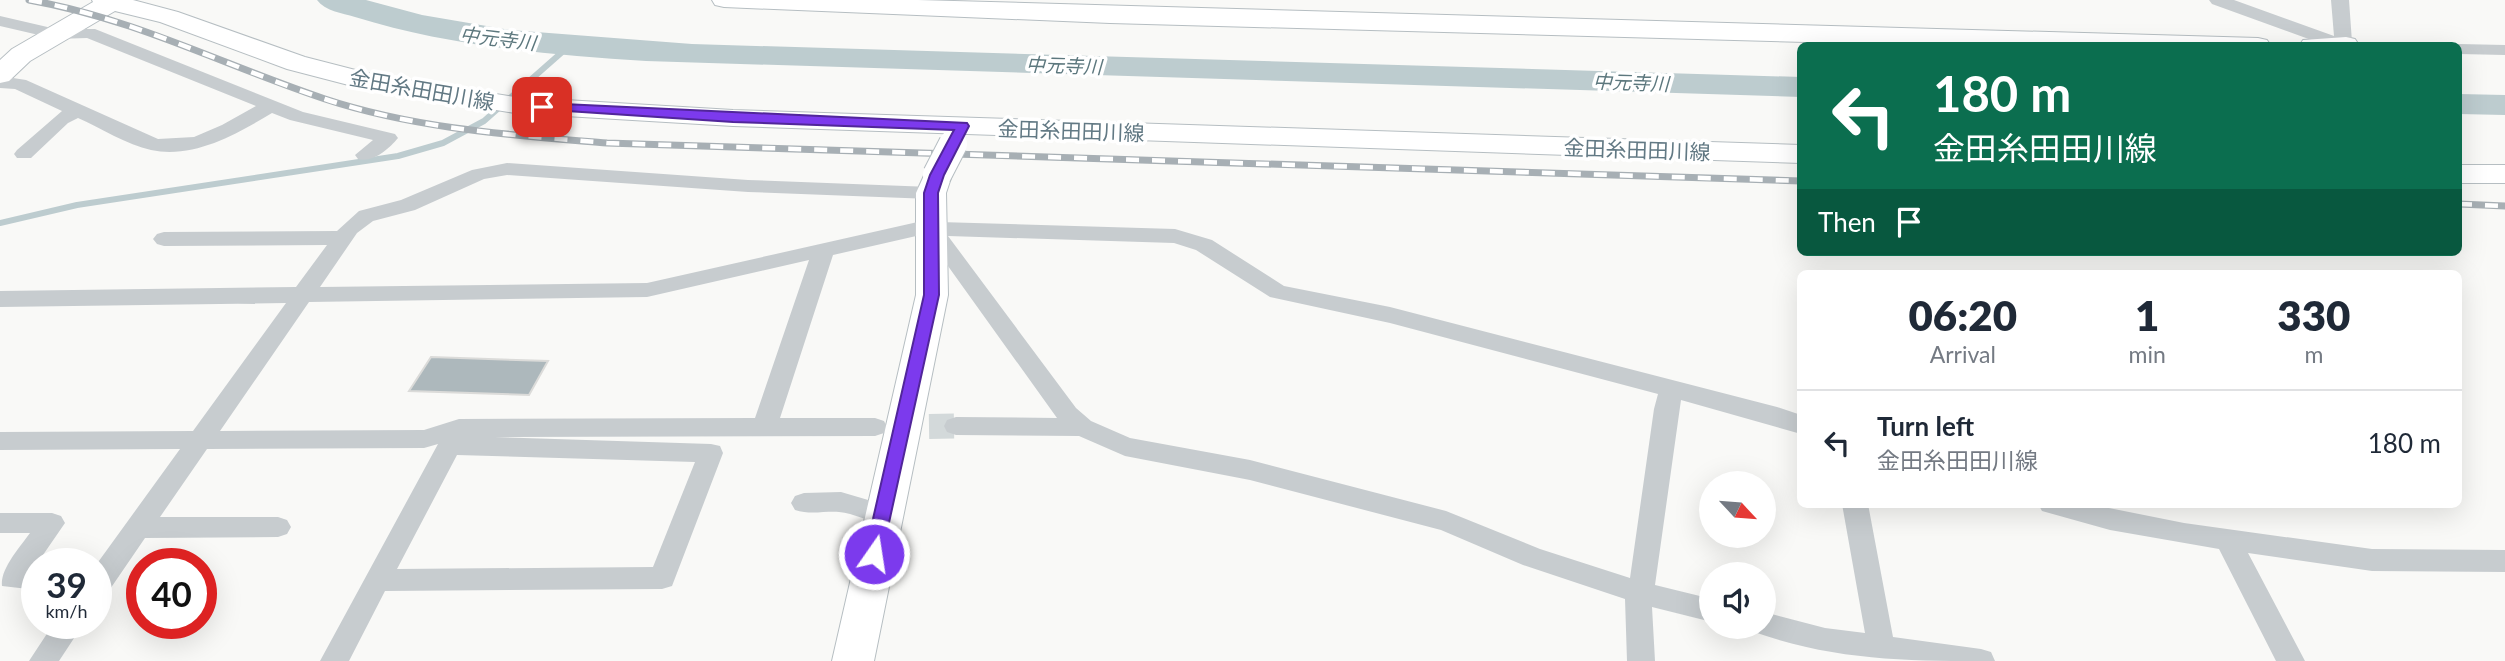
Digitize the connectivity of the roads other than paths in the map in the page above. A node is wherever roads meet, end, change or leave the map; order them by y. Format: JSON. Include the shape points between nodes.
{"nodes":[{"id":1,"x":724,"y":0,"type":"edge"},
{"id":2,"x":2218,"y":0,"type":"edge"},
{"id":3,"x":2340,"y":0,"type":"edge"},
{"id":4,"x":108,"y":1,"type":"edge"},
{"id":5,"x":857,"y":4,"type":"edge"},
{"id":6,"x":0,"y":21,"type":"edge"},
{"id":7,"x":56,"y":34,"type":"junction"},
{"id":8,"x":2125,"y":42,"type":"edge"},
{"id":9,"x":2335,"y":42,"type":"edge"},
{"id":10,"x":2346,"y":42,"type":"edge"},
{"id":11,"x":2462,"y":49,"type":"edge"},
{"id":12,"x":2505,"y":51,"type":"edge"},
{"id":13,"x":0,"y":75,"type":"edge"},
{"id":14,"x":0,"y":82,"type":"edge"},
{"id":15,"x":270,"y":106,"type":"junction"},
{"id":16,"x":77,"y":110,"type":"junction"},
{"id":17,"x":24,"y":154,"type":"dead end"},
{"id":18,"x":1797,"y":154,"type":"edge"},
{"id":19,"x":365,"y":155,"type":"dead end"},
{"id":20,"x":946,"y":160,"type":"junction"},
{"id":21,"x":2462,"y":172,"type":"edge"},
{"id":22,"x":2505,"y":174,"type":"edge"},
{"id":23,"x":932,"y":229,"type":"junction"},
{"id":24,"x":342,"y":238,"type":"junction"},
{"id":25,"x":164,"y":239,"type":"dead end"},
{"id":26,"x":823,"y":252,"type":"junction"},
{"id":27,"x":300,"y":296,"type":"junction"},
{"id":28,"x":0,"y":299,"type":"edge"},
{"id":29,"x":1672,"y":388,"type":"junction"},
{"id":30,"x":1797,"y":424,"type":"edge"},
{"id":31,"x":765,"y":426,"type":"junction"},
{"id":32,"x":956,"y":426,"type":"tunnel mouth"},
{"id":33,"x":875,"y":427,"type":"tunnel mouth"},
{"id":34,"x":1082,"y":427,"type":"junction"},
{"id":35,"x":455,"y":437,"type":"junction"},
{"id":36,"x":199,"y":439,"type":"junction"},
{"id":37,"x":0,"y":441,"type":"edge"},
{"id":38,"x":804,"y":503,"type":"dead end"},
{"id":39,"x":1857,"y":508,"type":"edge"},
{"id":40,"x":2066,"y":508,"type":"edge"},
{"id":41,"x":883,"y":514,"type":"junction"},
{"id":42,"x":0,"y":523,"type":"edge"},
{"id":43,"x":278,"y":527,"type":"dead end"},
{"id":44,"x":137,"y":528,"type":"junction"},
{"id":45,"x":2227,"y":539,"type":"junction"},
{"id":46,"x":34,"y":548,"type":"edge"},
{"id":47,"x":2505,"y":561,"type":"edge"},
{"id":48,"x":112,"y":563,"type":"edge"},
{"id":49,"x":21,"y":566,"type":"edge"},
{"id":50,"x":21,"y":578,"type":"edge"},
{"id":51,"x":376,"y":580,"type":"junction"},
{"id":52,"x":1638,"y":592,"type":"junction"},
{"id":53,"x":1699,"y":608,"type":"edge"},
{"id":54,"x":1776,"y":627,"type":"edge"},
{"id":55,"x":59,"y":639,"type":"edge"},
{"id":56,"x":1881,"y":647,"type":"junction"},
{"id":57,"x":1942,"y":658,"type":"edge"},
{"id":58,"x":43,"y":661,"type":"edge"},
{"id":59,"x":334,"y":661,"type":"edge"},
{"id":60,"x":853,"y":661,"type":"edge"},
{"id":61,"x":1641,"y":661,"type":"edge"},
{"id":62,"x":1981,"y":661,"type":"edge"},
{"id":63,"x":2291,"y":661,"type":"edge"}],
"edges":[{"from":1,"to":5,"type":"street"},
{"from":2,"to":9,"type":"street"},
{"from":3,"to":10,"type":"street"},
{"from":4,"to":7,"type":"street"},
{"from":4,"to":20,"type":"street","name":"金田糸田田川線","via":[[169,17],[296,63],[370,82],[514,105],[733,118]]},
{"from":5,"to":8,"type":"street"},
{"from":6,"to":7,"type":"street"},
{"from":7,"to":13,"type":"street"},
{"from":7,"to":15,"type":"street","via":[[89,33]]},
{"from":11,"to":12,"type":"street"},
{"from":14,"to":16,"type":"street","via":[[19,84]]},
{"from":15,"to":16,"type":"street","via":[[224,134],[172,148],[154,145]]},
{"from":15,"to":19,"type":"street","via":[[388,138]]},
{"from":16,"to":17,"type":"street"},
{"from":18,"to":20,"type":"street","name":"金田糸田田川線"},
{"from":20,"to":23,"type":"street"},
{"from":20,"to":24,"type":"street","via":[[748,186],[507,169],[479,174],[408,205],[366,216]]},
{"from":21,"to":22,"type":"street"},
{"from":23,"to":26,"type":"street"},
{"from":23,"to":29,"type":"street","via":[[1174,236],[1204,245],[1278,292],[1390,315]]},
{"from":23,"to":34,"type":"street","via":[[1067,414]]},
{"from":23,"to":41,"type":"street","via":[[932,295]]},
{"from":24,"to":25,"type":"street"},
{"from":24,"to":27,"type":"street"},
{"from":26,"to":27,"type":"street","via":[[647,289]]},
{"from":26,"to":31,"type":"street"},
{"from":27,"to":28,"type":"street"},
{"from":27,"to":36,"type":"street"},
{"from":29,"to":30,"type":"street"},
{"from":29,"to":52,"type":"street"},
{"from":31,"to":33,"type":"street"},
{"from":31,"to":35,"type":"street"},
{"from":32,"to":34,"type":"street"},
{"from":34,"to":52,"type":"street","via":[[1125,447],[1250,470],[1447,520],[1532,557]]},
{"from":35,"to":36,"type":"street"},
{"from":35,"to":51,"type":"street"},
{"from":35,"to":51,"type":"street","via":[[711,453],[663,578]]},
{"from":36,"to":37,"type":"street"},
{"from":36,"to":44,"type":"street"},
{"from":38,"to":41,"type":"street","via":[[841,502]]},
{"from":39,"to":56,"type":"street"},
{"from":40,"to":45,"type":"street"},
{"from":41,"to":60,"type":"street"},
{"from":42,"to":46,"type":"street","via":[[52,523]]},
{"from":43,"to":44,"type":"street"},
{"from":44,"to":48,"type":"street"},
{"from":45,"to":47,"type":"street","via":[[2372,560]]},
{"from":45,"to":63,"type":"street"},
{"from":49,"to":50,"type":"street","via":[[12,578]]},
{"from":51,"to":59,"type":"street"},
{"from":52,"to":53,"type":"street"},
{"from":52,"to":61,"type":"street"},
{"from":54,"to":56,"type":"street","via":[[1825,640]]},
{"from":55,"to":58,"type":"street"},
{"from":56,"to":57,"type":"street"},
{"from":57,"to":62,"type":"street"}]}
